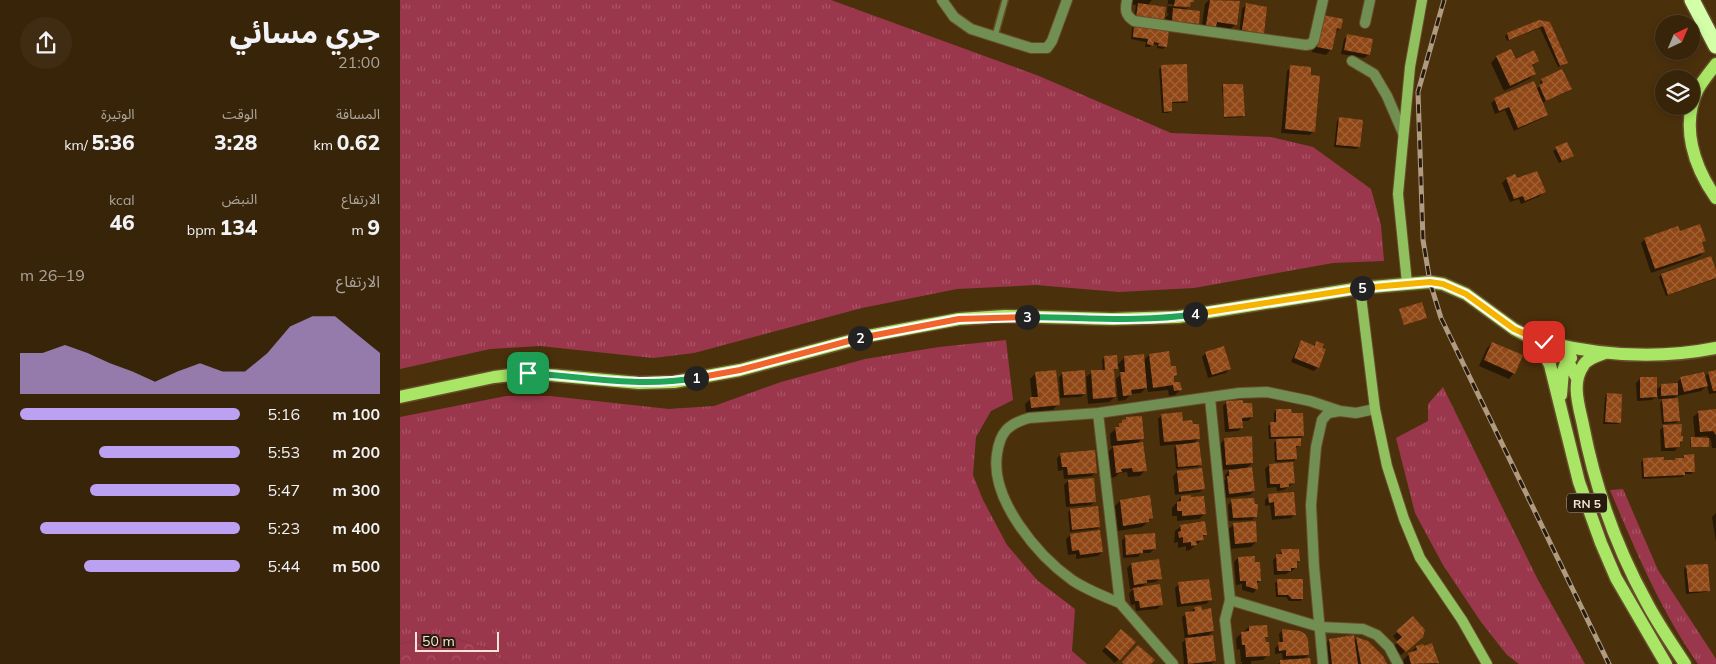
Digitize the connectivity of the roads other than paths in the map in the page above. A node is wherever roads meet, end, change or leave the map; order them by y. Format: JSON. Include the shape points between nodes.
{"nodes":[{"id":1,"x":942,"y":0,"type":"edge"},
{"id":2,"x":1005,"y":0,"type":"edge"},
{"id":3,"x":1067,"y":0,"type":"edge"},
{"id":4,"x":1127,"y":0,"type":"edge"},
{"id":5,"x":1323,"y":0,"type":"edge"},
{"id":6,"x":1370,"y":0,"type":"edge"},
{"id":7,"x":1422,"y":0,"type":"edge"},
{"id":8,"x":1692,"y":0,"type":"edge"},
{"id":9,"x":1365,"y":23,"type":"dead end"},
{"id":10,"x":996,"y":36,"type":"junction"},
{"id":11,"x":1716,"y":46,"type":"edge"},
{"id":12,"x":1352,"y":61,"type":"dead end"},
{"id":13,"x":1716,"y":64,"type":"edge"},
{"id":14,"x":1403,"y":133,"type":"junction"},
{"id":15,"x":1716,"y":198,"type":"edge"},
{"id":16,"x":1407,"y":283,"type":"junction"},
{"id":17,"x":1360,"y":288,"type":"junction"},
{"id":18,"x":1527,"y":336,"type":"junction"},
{"id":19,"x":1716,"y":348,"type":"edge"},
{"id":20,"x":1587,"y":351,"type":"junction"},
{"id":21,"x":1605,"y":353,"type":"junction"},
{"id":22,"x":1567,"y":360,"type":"junction"},
{"id":23,"x":1578,"y":378,"type":"junction"},
{"id":24,"x":400,"y":397,"type":"edge"},
{"id":25,"x":1210,"y":398,"type":"junction"},
{"id":26,"x":1561,"y":408,"type":"junction"},
{"id":27,"x":1375,"y":410,"type":"junction"},
{"id":28,"x":1340,"y":411,"type":"junction"},
{"id":29,"x":1098,"y":413,"type":"junction"},
{"id":30,"x":1230,"y":600,"type":"junction"},
{"id":31,"x":1120,"y":603,"type":"junction"},
{"id":32,"x":1320,"y":627,"type":"junction"},
{"id":33,"x":1173,"y":664,"type":"edge"},
{"id":34,"x":1230,"y":664,"type":"edge"},
{"id":35,"x":1323,"y":664,"type":"edge"},
{"id":36,"x":1398,"y":664,"type":"edge"},
{"id":37,"x":1487,"y":664,"type":"edge"},
{"id":38,"x":1666,"y":664,"type":"edge"},
{"id":39,"x":1685,"y":664,"type":"edge"}],
"edges":[{"from":1,"to":10,"type":"street","via":[[962,24]]},
{"from":2,"to":10,"type":"lane"},
{"from":3,"to":10,"type":"street","via":[[1047,48],[1031,48]]},
{"from":4,"to":5,"type":"street","via":[[1125,11],[1134,21],[1306,45],[1314,40]]},
{"from":6,"to":9,"type":"street"},
{"from":7,"to":14,"type":"street"},
{"from":8,"to":11,"type":"highway"},
{"from":12,"to":14,"type":"street","via":[[1374,74]]},
{"from":13,"to":15,"type":"main road","via":[[1698,90],[1689,122],[1689,139],[1698,168]]},
{"from":14,"to":16,"type":"street","via":[[1398,194]]},
{"from":16,"to":17,"type":"main road"},
{"from":16,"to":18,"type":"main road","via":[[1430,282],[1456,288]]},
{"from":17,"to":24,"type":"main road","via":[[1178,317],[1005,316],[959,319],[868,336],[740,370],[674,382],[528,373]]},
{"from":17,"to":27,"type":"street"},
{"from":18,"to":20,"type":"main road"},
{"from":18,"to":22,"type":"main road"},
{"from":18,"to":26,"type":"main road","number":"RN 5","via":[[1550,365]]},
{"from":19,"to":21,"type":"main road","via":[[1674,355]]},
{"from":20,"to":21,"type":"main road"},
{"from":20,"to":22,"type":"main road"},
{"from":21,"to":23,"type":"main road","via":[[1583,364]]},
{"from":22,"to":23,"type":"main road"},
{"from":22,"to":26,"type":"main road","number":"RN 5","via":[[1563,371]]},
{"from":23,"to":39,"type":"main road","number":"RN 5","via":[[1578,403],[1590,460],[1609,520],[1636,583]]},
{"from":25,"to":28,"type":"street","via":[[1267,392]]},
{"from":25,"to":29,"type":"street"},
{"from":25,"to":30,"type":"street"},
{"from":26,"to":38,"type":"main road","number":"RN 5","via":[[1579,482],[1601,543],[1616,578]]},
{"from":27,"to":28,"type":"street"},
{"from":27,"to":37,"type":"street","via":[[1387,466],[1420,558]]},
{"from":28,"to":32,"type":"street","via":[[1328,413],[1322,420],[1310,505]]},
{"from":29,"to":31,"type":"street"},
{"from":29,"to":31,"type":"street","via":[[1020,421],[1008,428],[999,440],[995,462],[1004,502],[1036,547],[1070,578]]},
{"from":30,"to":32,"type":"street"},
{"from":30,"to":34,"type":"street","via":[[1225,620]]},
{"from":31,"to":33,"type":"street"},
{"from":32,"to":35,"type":"street"},
{"from":32,"to":36,"type":"street","via":[[1364,629],[1377,635],[1389,647]]}]}
